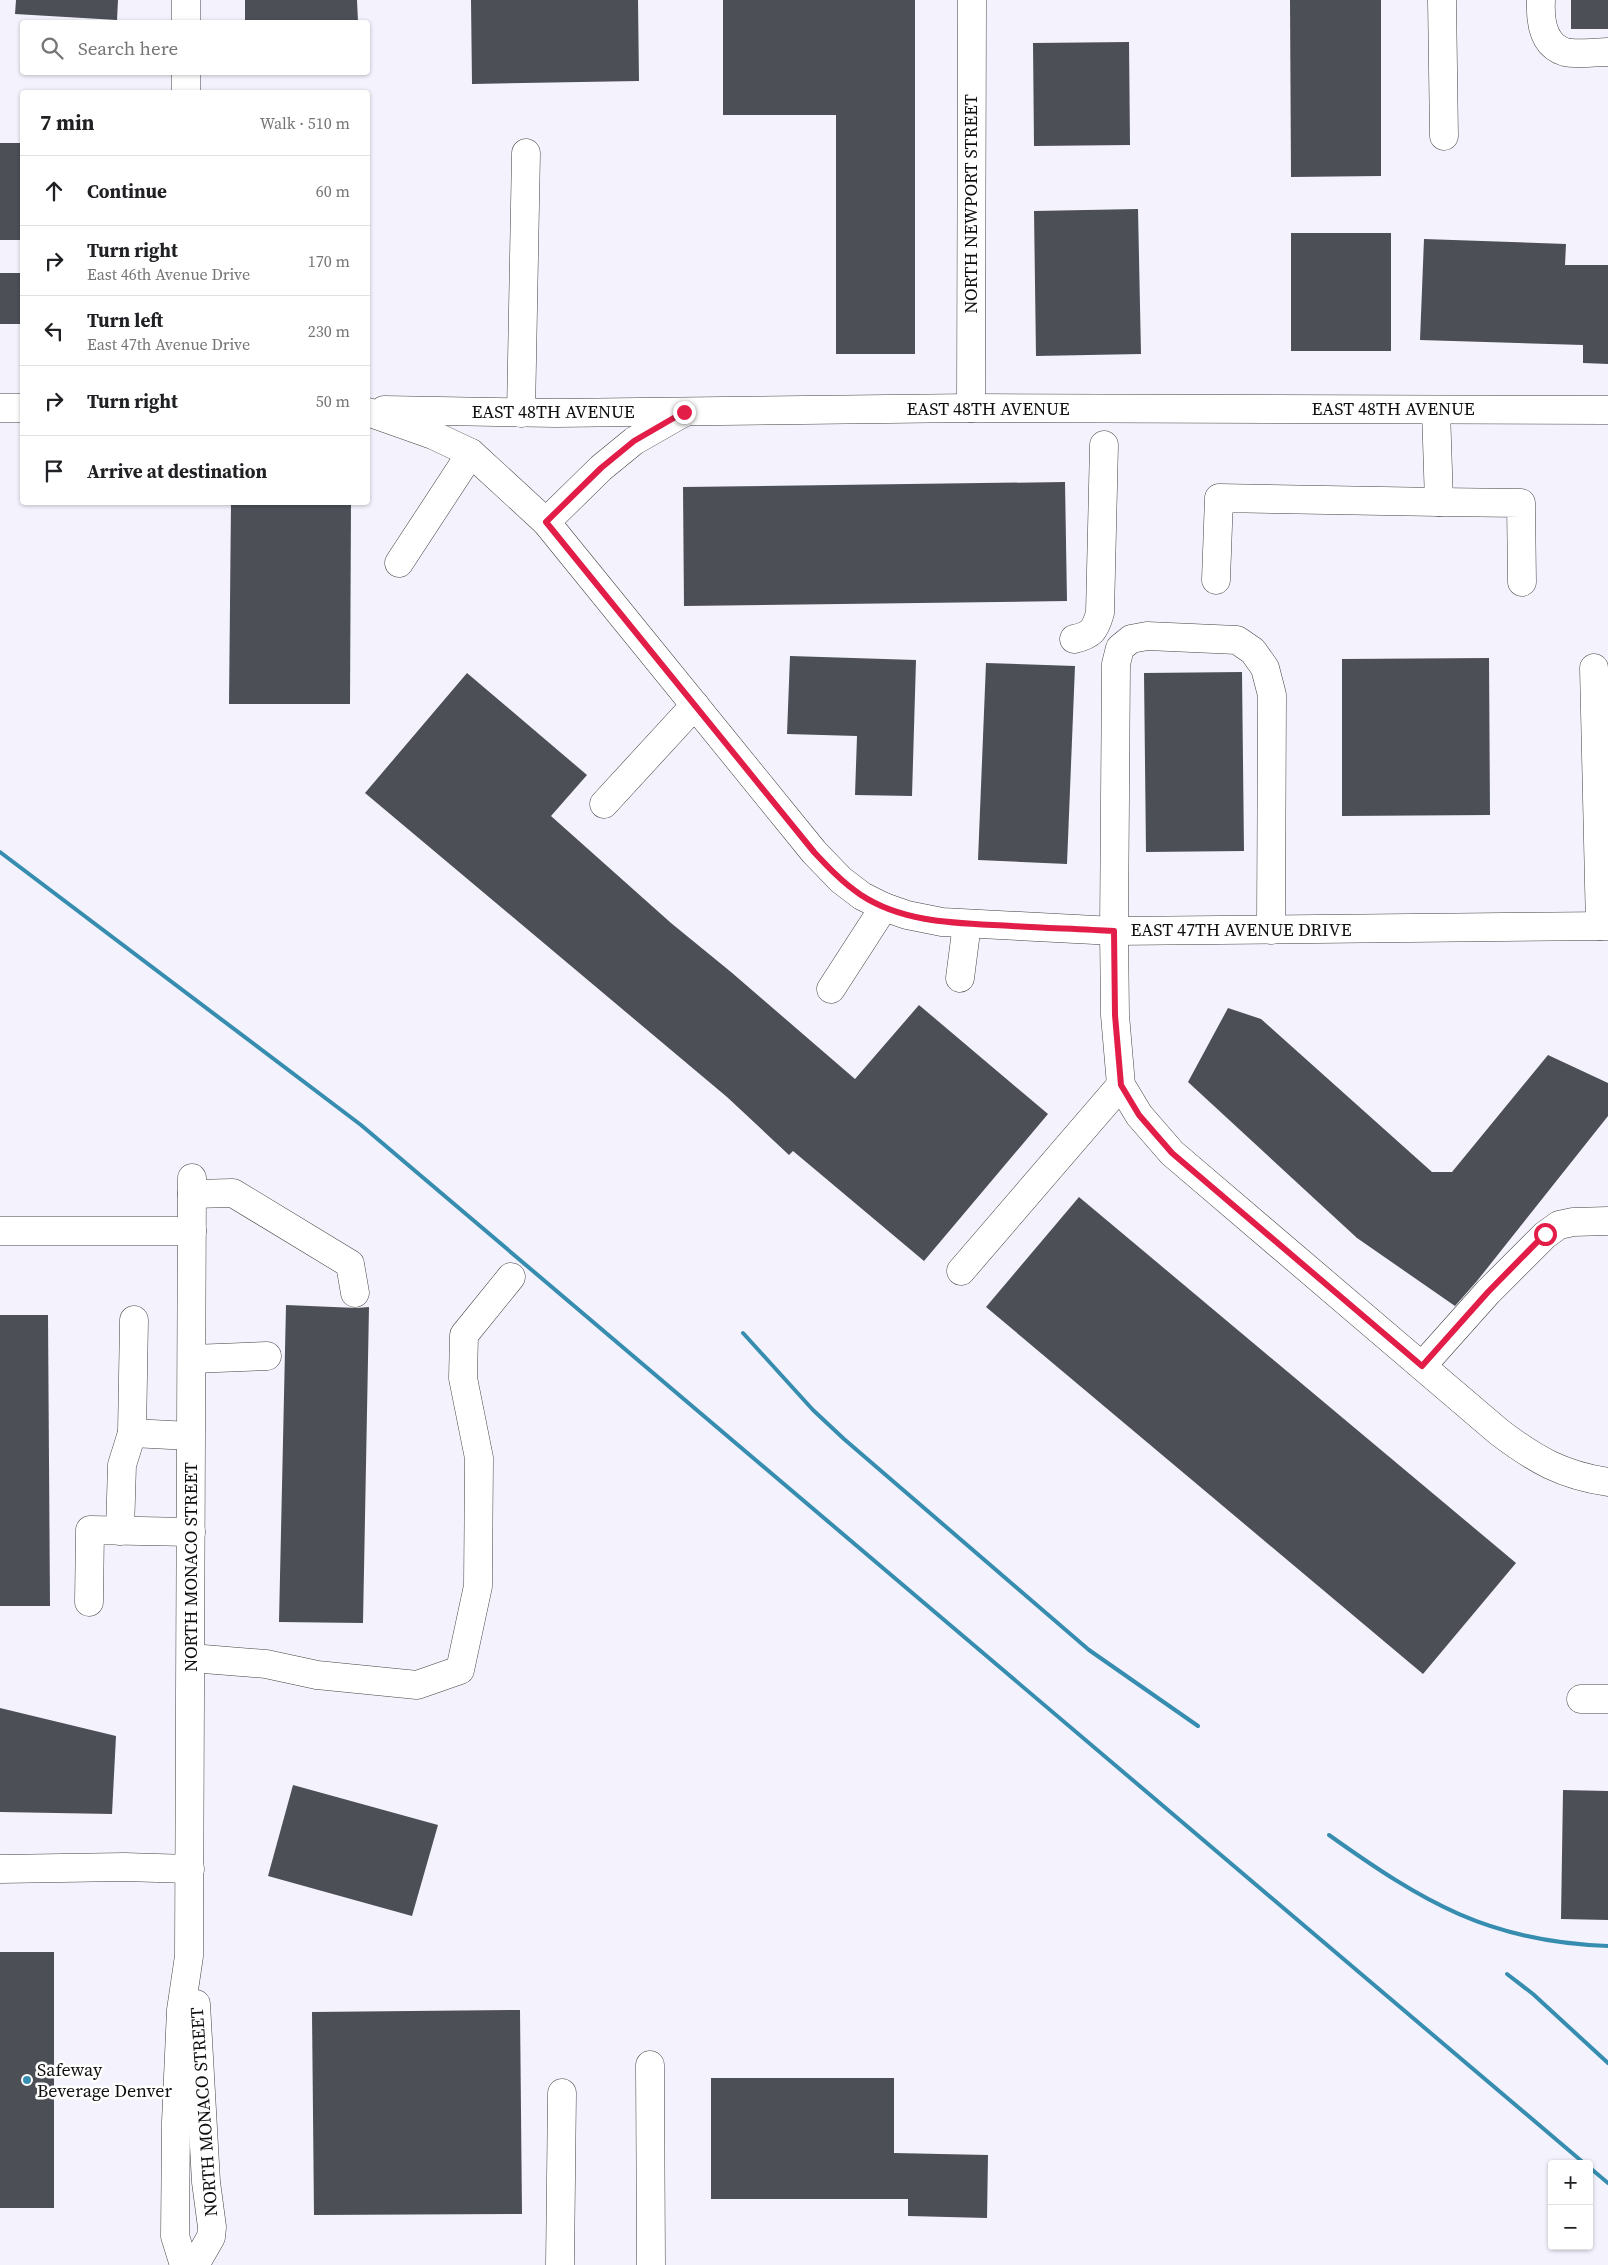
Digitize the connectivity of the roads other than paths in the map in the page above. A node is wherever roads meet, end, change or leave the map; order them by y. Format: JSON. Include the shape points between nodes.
{"nodes":[{"id":1,"x":186,"y":0,"type":"edge"},
{"id":2,"x":972,"y":0,"type":"edge"},
{"id":3,"x":1442,"y":0,"type":"edge"},
{"id":4,"x":1541,"y":0,"type":"edge"},
{"id":5,"x":186,"y":20,"type":"edge"},
{"id":6,"x":1608,"y":52,"type":"edge"},
{"id":7,"x":186,"y":75,"type":"edge"},
{"id":8,"x":186,"y":90,"type":"edge"},
{"id":9,"x":1444,"y":136,"type":"dead end"},
{"id":10,"x":526,"y":153,"type":"dead end"},
{"id":11,"x":0,"y":408,"type":"edge"},
{"id":12,"x":20,"y":408,"type":"edge"},
{"id":13,"x":971,"y":408,"type":"junction"},
{"id":14,"x":1436,"y":410,"type":"junction"},
{"id":15,"x":1608,"y":410,"type":"edge"},
{"id":16,"x":370,"y":411,"type":"edge"},
{"id":17,"x":370,"y":412,"type":"edge"},
{"id":18,"x":684,"y":412,"type":"junction"},
{"id":19,"x":520,"y":413,"type":"junction"},
{"id":20,"x":1104,"y":445,"type":"dead end"},
{"id":21,"x":471,"y":453,"type":"junction"},
{"id":22,"x":1439,"y":502,"type":"junction"},
{"id":23,"x":546,"y":522,"type":"junction"},
{"id":24,"x":399,"y":563,"type":"dead end"},
{"id":25,"x":1216,"y":580,"type":"dead end"},
{"id":26,"x":1522,"y":582,"type":"dead end"},
{"id":27,"x":1074,"y":638,"type":"dead end"},
{"id":28,"x":1594,"y":668,"type":"dead end"},
{"id":29,"x":694,"y":705,"type":"junction"},
{"id":30,"x":604,"y":804,"type":"dead end"},
{"id":31,"x":884,"y":907,"type":"junction"},
{"id":32,"x":967,"y":924,"type":"junction"},
{"id":33,"x":1604,"y":926,"type":"edge"},
{"id":34,"x":1271,"y":930,"type":"junction"},
{"id":35,"x":1114,"y":931,"type":"junction"},
{"id":36,"x":960,"y":978,"type":"dead end"},
{"id":37,"x":831,"y":989,"type":"dead end"},
{"id":38,"x":1121,"y":1085,"type":"junction"},
{"id":39,"x":1608,"y":1221,"type":"edge"},
{"id":40,"x":192,"y":1230,"type":"junction"},
{"id":41,"x":0,"y":1231,"type":"edge"},
{"id":42,"x":961,"y":1270,"type":"dead end"},
{"id":43,"x":511,"y":1277,"type":"dead end"},
{"id":44,"x":355,"y":1293,"type":"dead end"},
{"id":45,"x":134,"y":1320,"type":"dead end"},
{"id":46,"x":267,"y":1356,"type":"dead end"},
{"id":47,"x":192,"y":1359,"type":"junction"},
{"id":48,"x":1422,"y":1366,"type":"junction"},
{"id":49,"x":132,"y":1433,"type":"junction"},
{"id":50,"x":190,"y":1436,"type":"junction"},
{"id":51,"x":1608,"y":1482,"type":"edge"},
{"id":52,"x":120,"y":1531,"type":"junction"},
{"id":53,"x":191,"y":1532,"type":"junction"},
{"id":54,"x":89,"y":1602,"type":"dead end"},
{"id":55,"x":191,"y":1658,"type":"junction"},
{"id":56,"x":1608,"y":1699,"type":"edge"},
{"id":57,"x":1581,"y":1700,"type":"dead end"},
{"id":58,"x":0,"y":1869,"type":"edge"},
{"id":59,"x":190,"y":1869,"type":"junction"},
{"id":60,"x":189,"y":1956,"type":"junction"},
{"id":61,"x":650,"y":2065,"type":"dead end"},
{"id":62,"x":562,"y":2093,"type":"dead end"},
{"id":63,"x":184,"y":2265,"type":"edge"},
{"id":64,"x":194,"y":2265,"type":"edge"},
{"id":65,"x":560,"y":2265,"type":"edge"},
{"id":66,"x":651,"y":2265,"type":"edge"}],
"edges":[{"from":1,"to":5,"type":"street"},
{"from":2,"to":13,"type":"street","name":"NORTH NEWPORT STREET"},
{"from":3,"to":9,"type":"street"},
{"from":4,"to":6,"type":"street","via":[[1543,32],[1551,42],[1565,52]]},
{"from":7,"to":8,"type":"street"},
{"from":10,"to":19,"type":"street"},
{"from":11,"to":12,"type":"street"},
{"from":13,"to":14,"type":"street","name":"EAST 48TH AVENUE"},
{"from":13,"to":18,"type":"street","name":"EAST 48TH AVENUE"},
{"from":14,"to":15,"type":"street","name":"EAST 48TH AVENUE"},
{"from":14,"to":22,"type":"street"},
{"from":16,"to":19,"type":"street","name":"EAST 48TH AVENUE"},
{"from":17,"to":21,"type":"street","name":"EAST 47TH AVENUE DRIVE"},
{"from":18,"to":19,"type":"street","name":"EAST 48TH AVENUE"},
{"from":18,"to":23,"type":"street","via":[[634,441]]},
{"from":20,"to":27,"type":"street","via":[[1100,613],[1096,626],[1087,636]]},
{"from":21,"to":23,"type":"street","name":"EAST 47TH AVENUE DRIVE"},
{"from":21,"to":24,"type":"street"},
{"from":22,"to":25,"type":"street","via":[[1219,498]]},
{"from":22,"to":26,"type":"street","via":[[1521,503]]},
{"from":23,"to":29,"type":"street","name":"EAST 47TH AVENUE DRIVE"},
{"from":28,"to":33,"type":"street"},
{"from":29,"to":30,"type":"street"},
{"from":29,"to":31,"type":"street","name":"EAST 47TH AVENUE DRIVE","via":[[814,852],[841,880]]},
{"from":31,"to":32,"type":"street","name":"EAST 47TH AVENUE DRIVE","via":[[907,915]]},
{"from":31,"to":37,"type":"street"},
{"from":32,"to":35,"type":"street","name":"EAST 47TH AVENUE DRIVE"},
{"from":32,"to":36,"type":"street"},
{"from":33,"to":34,"type":"street","name":"EAST 47TH AVENUE DRIVE"},
{"from":34,"to":35,"type":"street","name":"EAST 47TH AVENUE DRIVE"},
{"from":34,"to":35,"type":"street","via":[[1272,695],[1265,668],[1253,651],[1238,640],[1146,636],[1131,639],[1120,648],[1116,664]]},
{"from":35,"to":38,"type":"street","via":[[1115,1015]]},
{"from":38,"to":42,"type":"street"},
{"from":38,"to":48,"type":"street","via":[[1139,1115],[1172,1153]]},
{"from":39,"to":48,"type":"street","via":[[1573,1222],[1559,1225],[1545,1234]]},
{"from":40,"to":41,"type":"street"},
{"from":40,"to":44,"type":"street","name":"NORTH MONACO STREET","via":[[192,1186],[233,1193],[350,1264]]},
{"from":40,"to":47,"type":"street","name":"NORTH MONACO STREET"},
{"from":43,"to":55,"type":"street","via":[[464,1335],[463,1378],[479,1458],[478,1586],[460,1670],[417,1685],[317,1675],[266,1664]]},
{"from":45,"to":49,"type":"street"},
{"from":46,"to":47,"type":"street"},
{"from":47,"to":50,"type":"street","name":"NORTH MONACO STREET"},
{"from":48,"to":51,"type":"street","via":[[1528,1454],[1576,1475]]},
{"from":49,"to":50,"type":"street"},
{"from":49,"to":52,"type":"street","via":[[122,1465]]},
{"from":50,"to":53,"type":"street","name":"NORTH MONACO STREET"},
{"from":52,"to":53,"type":"street"},
{"from":52,"to":54,"type":"street","via":[[90,1530]]},
{"from":53,"to":55,"type":"street","name":"NORTH MONACO STREET"},
{"from":55,"to":59,"type":"street","name":"NORTH MONACO STREET"},
{"from":56,"to":57,"type":"street"},
{"from":58,"to":59,"type":"street"},
{"from":59,"to":60,"type":"street","name":"NORTH MONACO STREET"},
{"from":60,"to":63,"type":"street","name":"NORTH MONACO STREET","via":[[181,2010],[176,2122],[175,2236]]},
{"from":60,"to":64,"type":"street","name":"NORTH MONACO STREET","via":[[197,2013],[206,2182],[212,2227],[211,2237]]},
{"from":61,"to":66,"type":"street"},
{"from":62,"to":65,"type":"street"}]}
